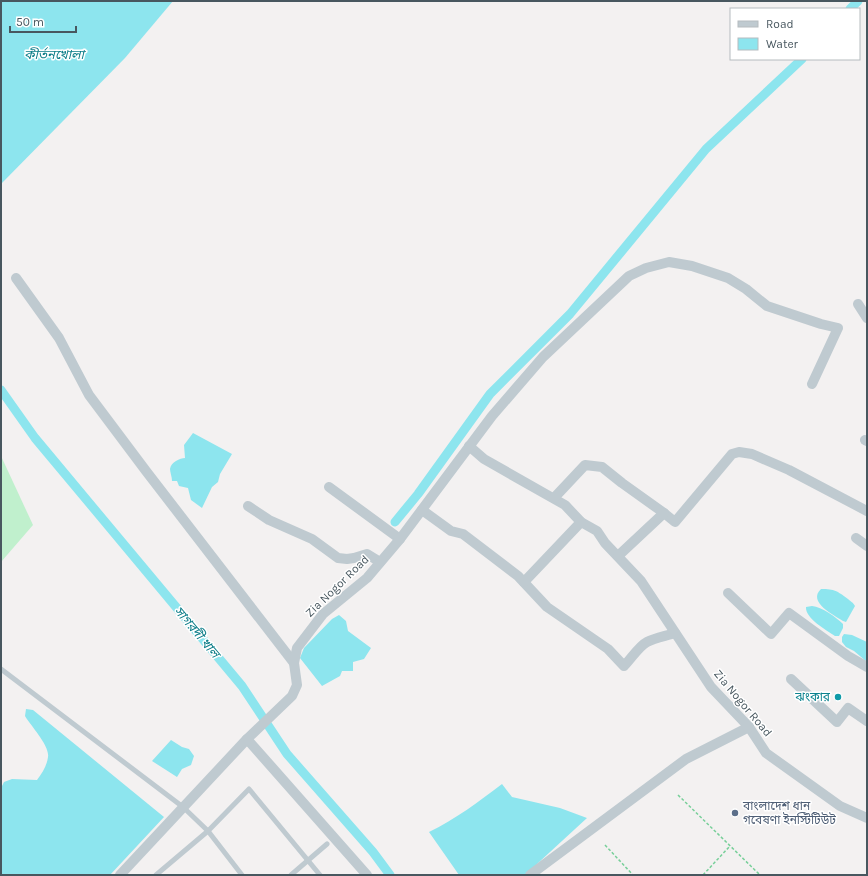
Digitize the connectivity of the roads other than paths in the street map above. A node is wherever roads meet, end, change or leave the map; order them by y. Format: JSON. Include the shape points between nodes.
{"nodes":[{"id":1,"x":16,"y":278,"type":"dead end"},
{"id":2,"x":858,"y":304,"type":"dead end"},
{"id":3,"x":867,"y":318,"type":"edge"},
{"id":4,"x":812,"y":384,"type":"dead end"},
{"id":5,"x":469,"y":446,"type":"junction"},
{"id":6,"x":329,"y":487,"type":"dead end"},
{"id":7,"x":554,"y":498,"type":"junction"},
{"id":8,"x":248,"y":506,"type":"dead end"},
{"id":9,"x":422,"y":510,"type":"junction"},
{"id":10,"x":867,"y":511,"type":"edge"},
{"id":11,"x":664,"y":513,"type":"junction"},
{"id":12,"x":581,"y":522,"type":"junction"},
{"id":13,"x":856,"y":538,"type":"dead end"},
{"id":14,"x":400,"y":539,"type":"junction"},
{"id":15,"x":867,"y":546,"type":"edge"},
{"id":16,"x":618,"y":556,"type":"junction"},
{"id":17,"x":380,"y":562,"type":"junction"},
{"id":18,"x":524,"y":582,"type":"junction"},
{"id":19,"x":728,"y":593,"type":"dead end"},
{"id":20,"x":675,"y":633,"type":"junction"},
{"id":21,"x":294,"y":663,"type":"junction"},
{"id":22,"x":867,"y":667,"type":"edge"},
{"id":23,"x":1,"y":669,"type":"edge"},
{"id":24,"x":791,"y":679,"type":"dead end"},
{"id":25,"x":867,"y":721,"type":"edge"},
{"id":26,"x":749,"y":727,"type":"junction"},
{"id":27,"x":250,"y":737,"type":"junction"},
{"id":28,"x":183,"y":807,"type":"junction"},
{"id":29,"x":867,"y":818,"type":"edge"},
{"id":30,"x":208,"y":831,"type":"junction"},
{"id":31,"x":327,"y":844,"type":"dead end"},
{"id":32,"x":308,"y":861,"type":"junction"},
{"id":33,"x":159,"y":874,"type":"edge"},
{"id":34,"x":120,"y":875,"type":"edge"},
{"id":35,"x":242,"y":875,"type":"edge"},
{"id":36,"x":291,"y":875,"type":"edge"},
{"id":37,"x":320,"y":875,"type":"edge"},
{"id":38,"x":366,"y":875,"type":"edge"},
{"id":39,"x":530,"y":875,"type":"edge"}],
"edges":[{"from":1,"to":21,"type":"street","via":[[59,338],[89,395]]},
{"from":2,"to":3,"type":"street"},
{"from":4,"to":5,"type":"street","name":"Zia Nogor Road","via":[[838,328],[767,306],[728,278],[670,262],[646,268],[629,276],[597,305],[543,357]]},
{"from":5,"to":7,"type":"street","name":"Zia Nogor Road","via":[[484,459]]},
{"from":5,"to":9,"type":"street","name":"Zia Nogor Road"},
{"from":6,"to":14,"type":"street"},
{"from":7,"to":11,"type":"street","via":[[585,465],[602,467]]},
{"from":7,"to":12,"type":"street","name":"Zia Nogor Road","via":[[565,505]]},
{"from":8,"to":17,"type":"street","via":[[269,520],[312,539],[338,558],[347,559],[367,554]]},
{"from":9,"to":14,"type":"street","name":"Zia Nogor Road"},
{"from":9,"to":18,"type":"street","via":[[451,530],[463,534]]},
{"from":10,"to":11,"type":"street","via":[[789,470],[752,454],[739,452],[732,454],[675,522]]},
{"from":11,"to":16,"type":"street"},
{"from":12,"to":16,"type":"street","name":"Zia Nogor Road","via":[[597,531]]},
{"from":12,"to":18,"type":"street"},
{"from":13,"to":15,"type":"street"},
{"from":14,"to":17,"type":"street","name":"Zia Nogor Road"},
{"from":16,"to":20,"type":"street","name":"Zia Nogor Road","via":[[641,581]]},
{"from":17,"to":21,"type":"street","name":"Zia Nogor Road","via":[[367,578],[323,614],[297,648]]},
{"from":18,"to":20,"type":"street","via":[[547,606],[608,649],[624,666],[646,642]]},
{"from":19,"to":22,"type":"street","via":[[771,634],[789,613]]},
{"from":20,"to":26,"type":"street","name":"Zia Nogor Road","via":[[711,687]]},
{"from":21,"to":27,"type":"street","name":"Zia Nogor Road","via":[[297,685],[292,696]]},
{"from":23,"to":28,"type":"lane"},
{"from":24,"to":25,"type":"street","via":[[837,722],[848,708]]},
{"from":26,"to":29,"type":"street","name":"Zia Nogor Road","via":[[766,753],[840,806]]},
{"from":26,"to":39,"type":"street","via":[[686,759]]},
{"from":27,"to":28,"type":"street","name":"Zia Nogor Road"},
{"from":27,"to":38,"type":"street"},
{"from":28,"to":30,"type":"lane"},
{"from":28,"to":34,"type":"street","name":"Zia Nogor Road"},
{"from":30,"to":32,"type":"lane","via":[[249,789]]},
{"from":30,"to":33,"type":"lane"},
{"from":30,"to":35,"type":"lane"},
{"from":31,"to":32,"type":"lane"},
{"from":32,"to":36,"type":"lane"},
{"from":32,"to":37,"type":"lane"}]}
